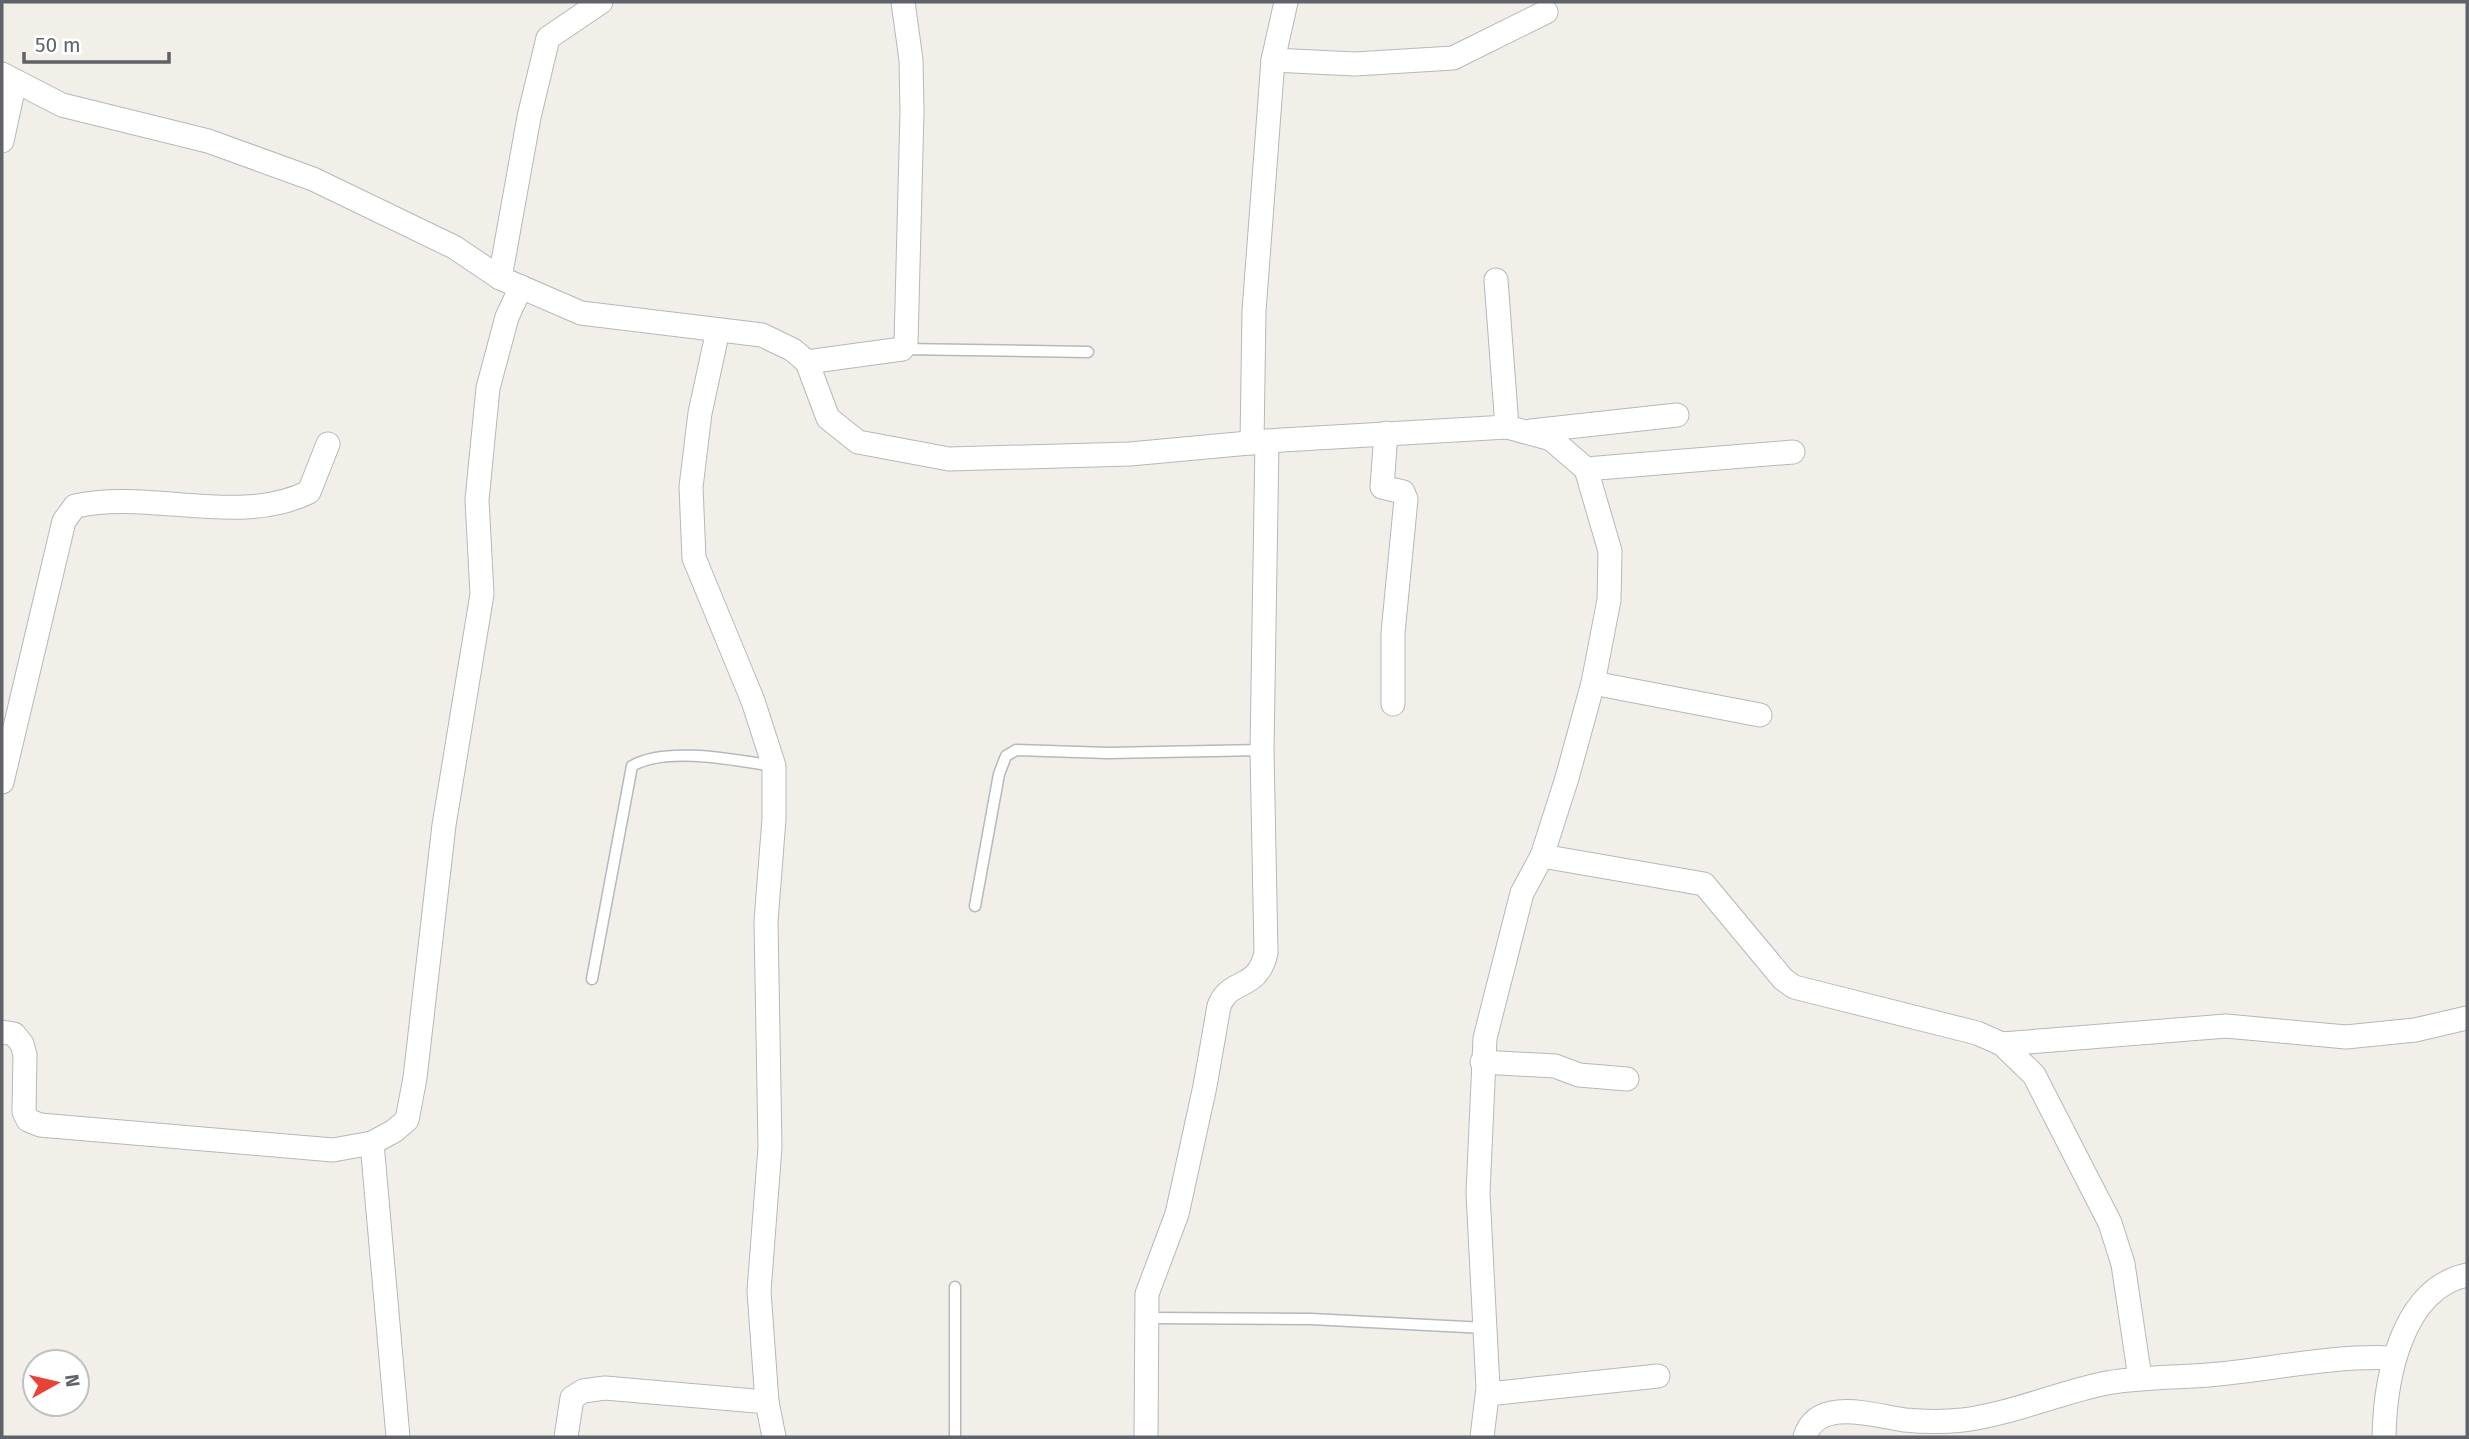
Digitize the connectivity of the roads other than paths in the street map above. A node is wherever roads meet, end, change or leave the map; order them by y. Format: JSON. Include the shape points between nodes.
{"nodes":[{"id":1,"x":601,"y":2,"type":"edge"},
{"id":2,"x":903,"y":2,"type":"edge"},
{"id":3,"x":1286,"y":2,"type":"edge"},
{"id":4,"x":1546,"y":12,"type":"dead end"},
{"id":5,"x":1273,"y":60,"type":"junction"},
{"id":6,"x":8,"y":77,"type":"edge"},
{"id":7,"x":2,"y":141,"type":"edge"},
{"id":8,"x":1496,"y":280,"type":"dead end"},
{"id":9,"x":511,"y":283,"type":"junction"},
{"id":10,"x":718,"y":330,"type":"junction"},
{"id":11,"x":902,"y":349,"type":"junction"},
{"id":12,"x":1088,"y":352,"type":"dead end"},
{"id":13,"x":807,"y":362,"type":"junction"},
{"id":14,"x":1677,"y":415,"type":"dead end"},
{"id":15,"x":1517,"y":430,"type":"junction"},
{"id":16,"x":1386,"y":433,"type":"junction"},
{"id":17,"x":1259,"y":442,"type":"junction"},
{"id":18,"x":328,"y":444,"type":"dead end"},
{"id":19,"x":1793,"y":453,"type":"dead end"},
{"id":20,"x":1586,"y":469,"type":"junction"},
{"id":21,"x":1593,"y":683,"type":"junction"},
{"id":22,"x":1393,"y":705,"type":"dead end"},
{"id":23,"x":1760,"y":715,"type":"dead end"},
{"id":24,"x":1262,"y":750,"type":"junction"},
{"id":25,"x":774,"y":766,"type":"junction"},
{"id":26,"x":2,"y":782,"type":"edge"},
{"id":27,"x":1542,"y":856,"type":"junction"},
{"id":28,"x":975,"y":906,"type":"dead end"},
{"id":29,"x":592,"y":979,"type":"dead end"},
{"id":30,"x":2467,"y":1018,"type":"edge"},
{"id":31,"x":2,"y":1032,"type":"edge"},
{"id":32,"x":2002,"y":1044,"type":"junction"},
{"id":33,"x":1482,"y":1062,"type":"junction"},
{"id":34,"x":1627,"y":1079,"type":"dead end"},
{"id":35,"x":372,"y":1143,"type":"junction"},
{"id":36,"x":2467,"y":1275,"type":"edge"},
{"id":37,"x":955,"y":1287,"type":"dead end"},
{"id":38,"x":1147,"y":1318,"type":"junction"},
{"id":39,"x":1485,"y":1328,"type":"junction"},
{"id":40,"x":2393,"y":1358,"type":"junction"},
{"id":41,"x":1658,"y":1376,"type":"dead end"},
{"id":42,"x":2140,"y":1378,"type":"junction"},
{"id":43,"x":1488,"y":1394,"type":"junction"},
{"id":44,"x":767,"y":1402,"type":"junction"},
{"id":45,"x":398,"y":1437,"type":"edge"},
{"id":46,"x":566,"y":1437,"type":"edge"},
{"id":47,"x":774,"y":1437,"type":"edge"},
{"id":48,"x":955,"y":1437,"type":"edge"},
{"id":49,"x":1146,"y":1437,"type":"edge"},
{"id":50,"x":1482,"y":1437,"type":"edge"},
{"id":51,"x":1805,"y":1437,"type":"edge"},
{"id":52,"x":2384,"y":1437,"type":"edge"}],
"edges":[{"from":1,"to":9,"type":"street","via":[[548,38],[529,117]]},
{"from":2,"to":11,"type":"street","via":[[912,112],[908,331]]},
{"from":3,"to":5,"type":"street"},
{"from":4,"to":5,"type":"street","via":[[1453,58],[1355,65]]},
{"from":5,"to":17,"type":"street","via":[[1254,311]]},
{"from":6,"to":7,"type":"street"},
{"from":6,"to":9,"type":"street","via":[[62,105],[208,141],[313,179],[454,247]]},
{"from":8,"to":15,"type":"street"},
{"from":9,"to":10,"type":"street","via":[[581,313]]},
{"from":9,"to":35,"type":"street","via":[[488,388],[477,500],[482,594],[444,825],[415,1078],[407,1120]]},
{"from":10,"to":13,"type":"street","via":[[762,335]]},
{"from":10,"to":25,"type":"street","via":[[700,413],[691,487],[694,558],[753,701]]},
{"from":11,"to":12,"type":"lane"},
{"from":11,"to":13,"type":"street"},
{"from":13,"to":17,"type":"street","via":[[828,418],[858,442],[936,457],[1130,454]]},
{"from":14,"to":15,"type":"street"},
{"from":15,"to":16,"type":"street"},
{"from":15,"to":20,"type":"street","via":[[1551,439]]},
{"from":16,"to":17,"type":"street"},
{"from":16,"to":22,"type":"street","via":[[1382,487],[1403,492],[1406,499],[1393,633]]},
{"from":17,"to":24,"type":"street"},
{"from":18,"to":26,"type":"street","via":[[309,492],[286,503],[232,506],[104,500],[75,506],[64,521]]},
{"from":19,"to":20,"type":"street"},
{"from":20,"to":21,"type":"street","via":[[1610,551],[1609,600]]},
{"from":21,"to":23,"type":"street"},
{"from":21,"to":27,"type":"street"},
{"from":24,"to":28,"type":"lane","via":[[1016,750],[1006,756],[999,774]]},
{"from":24,"to":38,"type":"street","via":[[1266,953],[1262,970],[1224,995],[1219,1006],[1177,1214],[1147,1294]]},
{"from":25,"to":29,"type":"lane","via":[[700,757],[642,760],[632,766]]},
{"from":25,"to":44,"type":"street","via":[[766,921],[770,1147],[759,1291]]},
{"from":27,"to":32,"type":"street","via":[[1704,884],[1794,987],[1977,1033]]},
{"from":27,"to":33,"type":"street","via":[[1522,893],[1490,1012]]},
{"from":30,"to":32,"type":"street","via":[[2414,1030],[2346,1037],[2226,1026]]},
{"from":31,"to":35,"type":"street","via":[[14,1034],[22,1044],[24,1112],[40,1125],[333,1150]]},
{"from":32,"to":42,"type":"street","via":[[2034,1075],[2110,1223],[2123,1264]]},
{"from":33,"to":34,"type":"street","via":[[1555,1066],[1579,1075]]},
{"from":33,"to":39,"type":"street","via":[[1478,1193]]},
{"from":35,"to":45,"type":"street"},
{"from":36,"to":40,"type":"street","via":[[2435,1288],[2421,1303]]},
{"from":37,"to":48,"type":"lane"},
{"from":38,"to":39,"type":"lane","via":[[1311,1319]]},
{"from":38,"to":49,"type":"street"},
{"from":39,"to":43,"type":"street"},
{"from":40,"to":42,"type":"street","via":[[2336,1358],[2209,1375]]},
{"from":40,"to":52,"type":"street"},
{"from":41,"to":43,"type":"street"},
{"from":42,"to":51,"type":"street","via":[[1964,1420],[1907,1420],[1848,1410],[1827,1415],[1808,1429]]},
{"from":43,"to":50,"type":"street"},
{"from":44,"to":46,"type":"street","via":[[605,1388],[583,1391],[572,1398]]},
{"from":44,"to":47,"type":"street"}]}
